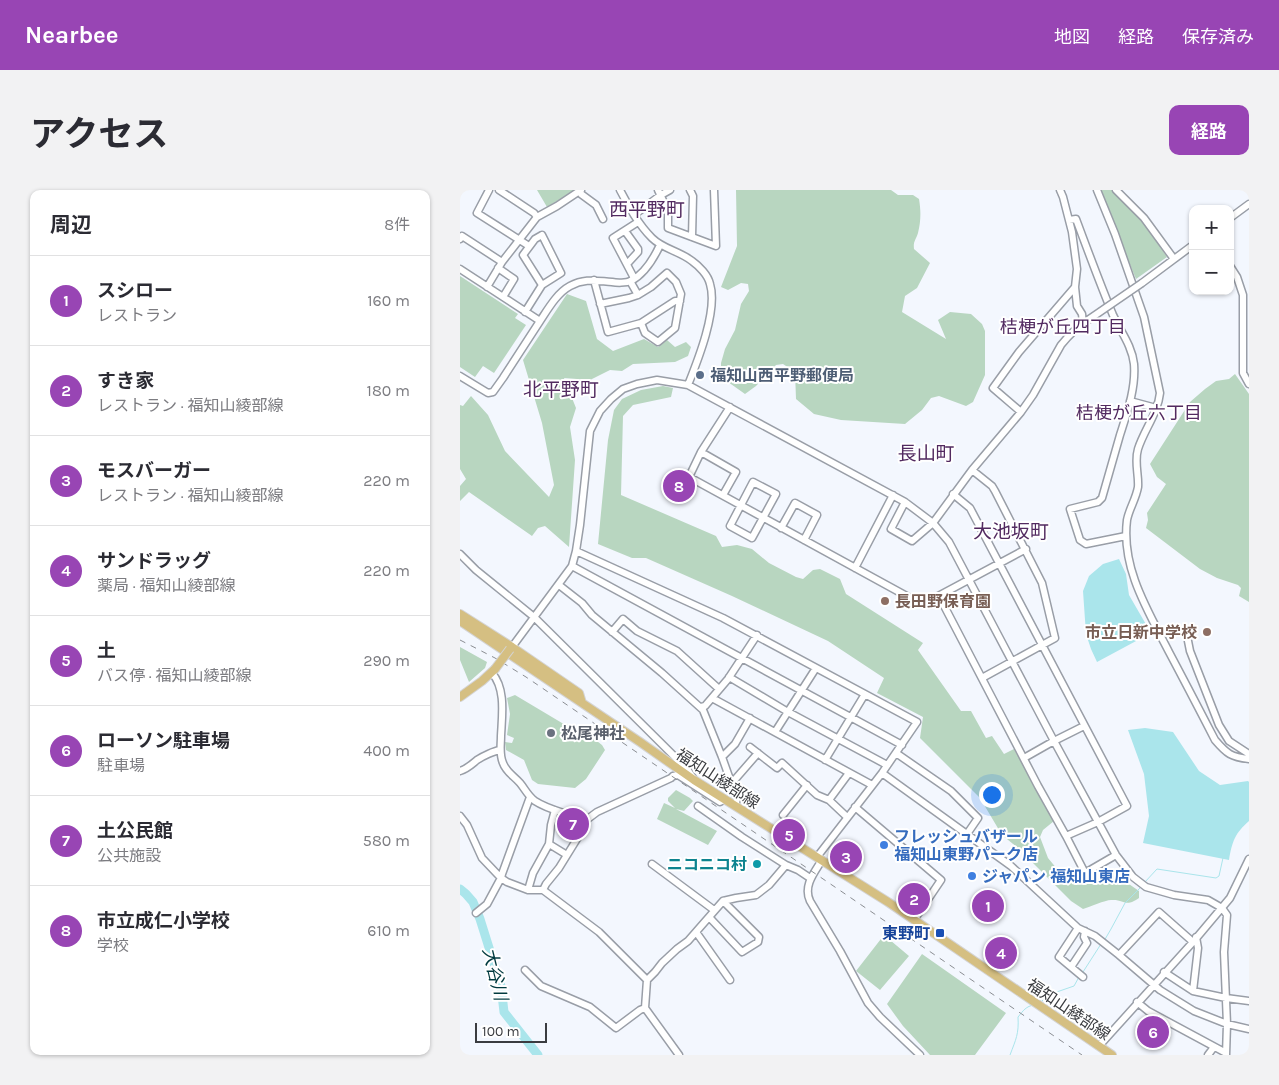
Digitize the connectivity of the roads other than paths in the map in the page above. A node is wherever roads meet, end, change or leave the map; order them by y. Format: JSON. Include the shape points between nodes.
{"nodes":[{"id":1,"x":489,"y":190,"type":"edge"},
{"id":2,"x":499,"y":190,"type":"edge"},
{"id":3,"x":580,"y":190,"type":"edge"},
{"id":4,"x":620,"y":190,"type":"edge"},
{"id":5,"x":670,"y":190,"type":"edge"},
{"id":6,"x":690,"y":190,"type":"edge"},
{"id":7,"x":714,"y":190,"type":"edge"},
{"id":8,"x":1060,"y":190,"type":"edge"},
{"id":9,"x":1097,"y":190,"type":"edge"},
{"id":10,"x":1116,"y":190,"type":"edge"},
{"id":11,"x":659,"y":192,"type":"edge"},
{"id":12,"x":1249,"y":204,"type":"edge"},
{"id":13,"x":634,"y":215,"type":"junction"},
{"id":14,"x":1234,"y":215,"type":"edge"},
{"id":15,"x":537,"y":217,"type":"junction"},
{"id":16,"x":603,"y":219,"type":"dead end"},
{"id":17,"x":1070,"y":220,"type":"junction"},
{"id":18,"x":638,"y":222,"type":"junction"},
{"id":19,"x":624,"y":230,"type":"junction"},
{"id":20,"x":692,"y":237,"type":"junction"},
{"id":21,"x":460,"y":239,"type":"edge"},
{"id":22,"x":519,"y":239,"type":"junction"},
{"id":23,"x":660,"y":245,"type":"junction"},
{"id":24,"x":529,"y":246,"type":"junction"},
{"id":25,"x":1189,"y":248,"type":"edge"},
{"id":26,"x":1174,"y":259,"type":"junction"},
{"id":27,"x":502,"y":262,"type":"junction"},
{"id":28,"x":627,"y":264,"type":"junction"},
{"id":29,"x":498,"y":268,"type":"junction"},
{"id":30,"x":460,"y":270,"type":"edge"},
{"id":31,"x":1234,"y":272,"type":"edge"},
{"id":32,"x":594,"y":280,"type":"junction"},
{"id":33,"x":632,"y":280,"type":"junction"},
{"id":34,"x":542,"y":285,"type":"junction"},
{"id":35,"x":487,"y":287,"type":"junction"},
{"id":36,"x":1075,"y":287,"type":"junction"},
{"id":37,"x":638,"y":295,"type":"junction"},
{"id":38,"x":503,"y":297,"type":"junction"},
{"id":39,"x":680,"y":301,"type":"junction"},
{"id":40,"x":600,"y":304,"type":"junction"},
{"id":41,"x":525,"y":312,"type":"junction"},
{"id":42,"x":540,"y":321,"type":"junction"},
{"id":43,"x":1086,"y":322,"type":"junction"},
{"id":44,"x":641,"y":323,"type":"junction"},
{"id":45,"x":460,"y":376,"type":"edge"},
{"id":46,"x":1249,"y":384,"type":"edge"},
{"id":47,"x":688,"y":385,"type":"junction"},
{"id":48,"x":1130,"y":401,"type":"junction"},
{"id":49,"x":730,"y":407,"type":"junction"},
{"id":50,"x":1156,"y":408,"type":"junction"},
{"id":51,"x":1021,"y":412,"type":"junction"},
{"id":52,"x":701,"y":452,"type":"junction"},
{"id":53,"x":972,"y":470,"type":"junction"},
{"id":54,"x":953,"y":494,"type":"junction"},
{"id":55,"x":722,"y":495,"type":"junction"},
{"id":56,"x":893,"y":496,"type":"junction"},
{"id":57,"x":905,"y":502,"type":"junction"},
{"id":58,"x":740,"y":505,"type":"junction"},
{"id":59,"x":763,"y":518,"type":"junction"},
{"id":60,"x":933,"y":523,"type":"junction"},
{"id":61,"x":781,"y":528,"type":"junction"},
{"id":62,"x":1126,"y":536,"type":"junction"},
{"id":63,"x":804,"y":540,"type":"junction"},
{"id":64,"x":1026,"y":549,"type":"junction"},
{"id":65,"x":576,"y":551,"type":"junction"},
{"id":66,"x":460,"y":554,"type":"edge"},
{"id":67,"x":999,"y":564,"type":"junction"},
{"id":68,"x":572,"y":566,"type":"junction"},
{"id":69,"x":855,"y":568,"type":"junction"},
{"id":70,"x":969,"y":579,"type":"junction"},
{"id":71,"x":559,"y":585,"type":"junction"},
{"id":72,"x":939,"y":596,"type":"junction"},
{"id":73,"x":460,"y":614,"type":"edge"},
{"id":74,"x":534,"y":617,"type":"junction"},
{"id":75,"x":460,"y":621,"type":"edge"},
{"id":76,"x":612,"y":632,"type":"junction"},
{"id":77,"x":757,"y":635,"type":"junction"},
{"id":78,"x":1188,"y":641,"type":"dead end"},
{"id":79,"x":1042,"y":646,"type":"junction"},
{"id":80,"x":511,"y":648,"type":"junction"},
{"id":81,"x":742,"y":658,"type":"junction"},
{"id":82,"x":1012,"y":661,"type":"junction"},
{"id":83,"x":816,"y":668,"type":"junction"},
{"id":84,"x":493,"y":671,"type":"junction"},
{"id":85,"x":729,"y":677,"type":"junction"},
{"id":86,"x":982,"y":678,"type":"junction"},
{"id":87,"x":719,"y":689,"type":"junction"},
{"id":88,"x":802,"y":690,"type":"junction"},
{"id":89,"x":865,"y":694,"type":"junction"},
{"id":90,"x":460,"y":697,"type":"edge"},
{"id":91,"x":712,"y":698,"type":"junction"},
{"id":92,"x":582,"y":704,"type":"junction"},
{"id":93,"x":701,"y":707,"type":"junction"},
{"id":94,"x":788,"y":712,"type":"junction"},
{"id":95,"x":851,"y":717,"type":"junction"},
{"id":96,"x":750,"y":718,"type":"junction"},
{"id":97,"x":1084,"y":726,"type":"junction"},
{"id":98,"x":775,"y":732,"type":"junction"},
{"id":99,"x":837,"y":738,"type":"junction"},
{"id":100,"x":1054,"y":740,"type":"junction"},
{"id":101,"x":902,"y":745,"type":"junction"},
{"id":102,"x":750,"y":747,"type":"dead end"},
{"id":103,"x":500,"y":750,"type":"junction"},
{"id":104,"x":758,"y":753,"type":"junction"},
{"id":105,"x":896,"y":753,"type":"junction"},
{"id":106,"x":1249,"y":754,"type":"edge"},
{"id":107,"x":722,"y":757,"type":"junction"},
{"id":108,"x":1024,"y":758,"type":"junction"},
{"id":109,"x":1249,"y":759,"type":"edge"},
{"id":110,"x":825,"y":760,"type":"junction"},
{"id":111,"x":888,"y":765,"type":"junction"},
{"id":112,"x":460,"y":771,"type":"edge"},
{"id":113,"x":849,"y":773,"type":"junction"},
{"id":114,"x":882,"y":773,"type":"junction"},
{"id":115,"x":694,"y":780,"type":"junction"},
{"id":116,"x":731,"y":784,"type":"junction"},
{"id":117,"x":807,"y":785,"type":"junction"},
{"id":118,"x":872,"y":785,"type":"junction"},
{"id":119,"x":530,"y":797,"type":"junction"},
{"id":120,"x":725,"y":800,"type":"junction"},
{"id":121,"x":829,"y":800,"type":"junction"},
{"id":122,"x":735,"y":805,"type":"junction"},
{"id":123,"x":698,"y":806,"type":"dead end"},
{"id":124,"x":855,"y":807,"type":"junction"},
{"id":125,"x":555,"y":810,"type":"junction"},
{"id":126,"x":783,"y":815,"type":"dead end"},
{"id":127,"x":460,"y":816,"type":"edge"},
{"id":128,"x":847,"y":817,"type":"junction"},
{"id":129,"x":585,"y":821,"type":"junction"},
{"id":130,"x":1098,"y":822,"type":"junction"},
{"id":131,"x":967,"y":834,"type":"junction"},
{"id":132,"x":1066,"y":836,"type":"junction"},
{"id":133,"x":549,"y":844,"type":"junction"},
{"id":134,"x":567,"y":855,"type":"junction"},
{"id":135,"x":1116,"y":855,"type":"junction"},
{"id":136,"x":819,"y":859,"type":"junction"},
{"id":137,"x":1249,"y":859,"type":"edge"},
{"id":138,"x":652,"y":864,"type":"dead end"},
{"id":139,"x":786,"y":865,"type":"junction"},
{"id":140,"x":501,"y":878,"type":"junction"},
{"id":141,"x":810,"y":878,"type":"junction"},
{"id":142,"x":528,"y":890,"type":"junction"},
{"id":143,"x":543,"y":890,"type":"junction"},
{"id":144,"x":723,"y":901,"type":"junction"},
{"id":145,"x":1222,"y":908,"type":"junction"},
{"id":146,"x":714,"y":910,"type":"junction"},
{"id":147,"x":476,"y":913,"type":"dead end"},
{"id":148,"x":708,"y":917,"type":"junction"},
{"id":149,"x":914,"y":920,"type":"junction"},
{"id":150,"x":1078,"y":928,"type":"junction"},
{"id":151,"x":1085,"y":931,"type":"junction"},
{"id":152,"x":696,"y":932,"type":"junction"},
{"id":153,"x":1194,"y":939,"type":"junction"},
{"id":154,"x":1120,"y":955,"type":"junction"},
{"id":155,"x":1070,"y":967,"type":"junction"},
{"id":156,"x":525,"y":970,"type":"dead end"},
{"id":157,"x":1164,"y":972,"type":"junction"},
{"id":158,"x":1083,"y":977,"type":"dead end"},
{"id":159,"x":646,"y":980,"type":"junction"},
{"id":160,"x":730,"y":980,"type":"dead end"},
{"id":161,"x":1154,"y":984,"type":"junction"},
{"id":162,"x":1193,"y":991,"type":"junction"},
{"id":163,"x":1226,"y":998,"type":"junction"},
{"id":164,"x":1137,"y":1002,"type":"junction"},
{"id":165,"x":1249,"y":1002,"type":"edge"},
{"id":166,"x":644,"y":1008,"type":"junction"},
{"id":167,"x":1227,"y":1024,"type":"junction"},
{"id":168,"x":1249,"y":1030,"type":"edge"},
{"id":169,"x":1099,"y":1046,"type":"junction"},
{"id":170,"x":1214,"y":1047,"type":"junction"},
{"id":171,"x":1226,"y":1054,"type":"edge"},
{"id":172,"x":679,"y":1055,"type":"edge"},
{"id":173,"x":920,"y":1055,"type":"edge"},
{"id":174,"x":1112,"y":1055,"type":"edge"},
{"id":175,"x":1208,"y":1055,"type":"edge"}],
"edges":[{"from":1,"to":22,"type":"street","via":[[477,213]]},
{"from":2,"to":15,"type":"street"},
{"from":3,"to":15,"type":"street"},
{"from":3,"to":16,"type":"street","via":[[596,205]]},
{"from":4,"to":13,"type":"street"},
{"from":5,"to":11,"type":"street"},
{"from":6,"to":20,"type":"street","via":[[693,196]]},
{"from":7,"to":20,"type":"street","via":[[716,246]]},
{"from":8,"to":17,"type":"street"},
{"from":9,"to":50,"type":"street","via":[[1144,318],[1160,393]]},
{"from":10,"to":26,"type":"street","via":[[1144,218]]},
{"from":11,"to":13,"type":"street"},
{"from":11,"to":20,"type":"street","via":[[668,211],[668,228]]},
{"from":12,"to":14,"type":"street"},
{"from":13,"to":18,"type":"street"},
{"from":15,"to":22,"type":"street"},
{"from":17,"to":36,"type":"street","via":[[1077,269]]},
{"from":17,"to":48,"type":"street","via":[[1076,219],[1132,354],[1134,377]]},
{"from":18,"to":19,"type":"street"},
{"from":18,"to":23,"type":"street"},
{"from":19,"to":28,"type":"street","via":[[638,249]]},
{"from":19,"to":28,"type":"street","via":[[613,238]]},
{"from":21,"to":27,"type":"street","via":[[462,236]]},
{"from":22,"to":24,"type":"street"},
{"from":22,"to":27,"type":"street"},
{"from":23,"to":33,"type":"street","via":[[648,265]]},
{"from":23,"to":47,"type":"street","via":[[690,259],[710,283],[712,299],[703,345]]},
{"from":24,"to":34,"type":"street","via":[[523,255]]},
{"from":24,"to":34,"type":"street","via":[[542,235],[561,273]]},
{"from":25,"to":26,"type":"street"},
{"from":26,"to":43,"type":"street","bridge":true},
{"from":27,"to":29,"type":"street"},
{"from":28,"to":33,"type":"street"},
{"from":29,"to":35,"type":"street"},
{"from":29,"to":38,"type":"street","via":[[514,280]]},
{"from":30,"to":35,"type":"street"},
{"from":31,"to":46,"type":"street","via":[[1243,295],[1243,373]]},
{"from":32,"to":33,"type":"street"},
{"from":32,"to":40,"type":"street"},
{"from":32,"to":42,"type":"street","via":[[581,281],[562,292]]},
{"from":33,"to":37,"type":"street"},
{"from":34,"to":41,"type":"street"},
{"from":35,"to":38,"type":"street"},
{"from":36,"to":43,"type":"street","via":[[1077,306]]},
{"from":36,"to":51,"type":"street","via":[[1019,352],[993,388]]},
{"from":37,"to":39,"type":"street","via":[[667,273],[676,282]]},
{"from":37,"to":40,"type":"street"},
{"from":38,"to":41,"type":"street"},
{"from":39,"to":44,"type":"street"},
{"from":39,"to":44,"type":"street","via":[[675,328],[658,342],[645,333]]},
{"from":40,"to":44,"type":"street","via":[[608,332]]},
{"from":41,"to":42,"type":"street"},
{"from":42,"to":45,"type":"street","via":[[493,392],[488,393]]},
{"from":43,"to":51,"type":"street","via":[[1071,332],[1061,345]]},
{"from":47,"to":49,"type":"street"},
{"from":47,"to":65,"type":"street","via":[[657,380],[637,384],[622,390],[600,411],[590,431]]},
{"from":48,"to":50,"type":"street"},
{"from":48,"to":62,"type":"street","via":[[1102,498],[1070,509],[1080,540],[1086,544]]},
{"from":49,"to":52,"type":"street"},
{"from":49,"to":56,"type":"street"},
{"from":50,"to":62,"type":"street","via":[[1138,450],[1138,486],[1127,518]]},
{"from":51,"to":53,"type":"street"},
{"from":52,"to":55,"type":"street","via":[[689,477]]},
{"from":52,"to":55,"type":"street","via":[[736,472]]},
{"from":53,"to":54,"type":"street"},
{"from":53,"to":64,"type":"street","via":[[996,491]]},
{"from":54,"to":60,"type":"street"},
{"from":54,"to":67,"type":"street","via":[[970,508]]},
{"from":55,"to":58,"type":"street"},
{"from":56,"to":57,"type":"street"},
{"from":56,"to":69,"type":"street"},
{"from":57,"to":60,"type":"street"},
{"from":57,"to":60,"type":"street","via":[[891,529],[912,541]]},
{"from":58,"to":59,"type":"street"},
{"from":58,"to":59,"type":"street","via":[[730,526],[752,538]]},
{"from":58,"to":59,"type":"street","via":[[754,482],[776,494]]},
{"from":59,"to":61,"type":"street"},
{"from":60,"to":70,"type":"street","via":[[949,542]]},
{"from":61,"to":63,"type":"street"},
{"from":61,"to":63,"type":"street","via":[[795,503],[817,516]]},
{"from":62,"to":109,"type":"street","via":[[1128,560],[1138,591],[1215,740],[1226,752]]},
{"from":63,"to":69,"type":"street"},
{"from":64,"to":67,"type":"street"},
{"from":64,"to":79,"type":"street","via":[[1042,583],[1055,638]]},
{"from":65,"to":68,"type":"street"},
{"from":65,"to":77,"type":"street"},
{"from":66,"to":74,"type":"street"},
{"from":67,"to":70,"type":"street"},
{"from":67,"to":79,"type":"street"},
{"from":68,"to":71,"type":"street"},
{"from":68,"to":81,"type":"street"},
{"from":69,"to":72,"type":"street","via":[[920,602]]},
{"from":70,"to":72,"type":"street"},
{"from":70,"to":82,"type":"street"},
{"from":71,"to":74,"type":"street"},
{"from":71,"to":76,"type":"street"},
{"from":72,"to":86,"type":"street"},
{"from":73,"to":80,"type":"main road"},
{"from":74,"to":80,"type":"street"},
{"from":74,"to":115,"type":"street","via":[[688,769]]},
{"from":75,"to":92,"type":"main road","name":"福知山綾部線"},
{"from":76,"to":87,"type":"street","via":[[623,619],[676,652]]},
{"from":76,"to":93,"type":"street"},
{"from":77,"to":81,"type":"street"},
{"from":77,"to":83,"type":"street"},
{"from":78,"to":106,"type":"street","via":[[1220,726],[1229,741]]},
{"from":79,"to":82,"type":"street"},
{"from":79,"to":97,"type":"street"},
{"from":80,"to":84,"type":"main road","bridge":true},
{"from":80,"to":92,"type":"main road","via":[[579,693]]},
{"from":81,"to":85,"type":"street"},
{"from":81,"to":88,"type":"street"},
{"from":82,"to":86,"type":"street"},
{"from":82,"to":100,"type":"street"},
{"from":83,"to":88,"type":"street"},
{"from":83,"to":89,"type":"street"},
{"from":84,"to":90,"type":"main road"},
{"from":84,"to":103,"type":"street","via":[[500,685],[502,705]]},
{"from":85,"to":87,"type":"street"},
{"from":85,"to":94,"type":"street"},
{"from":86,"to":108,"type":"street"},
{"from":87,"to":91,"type":"street"},
{"from":88,"to":94,"type":"street"},
{"from":88,"to":95,"type":"street"},
{"from":89,"to":95,"type":"street"},
{"from":89,"to":101,"type":"street","via":[[917,722]]},
{"from":91,"to":93,"type":"street"},
{"from":91,"to":96,"type":"street"},
{"from":92,"to":115,"type":"main road","name":"福知山綾部線"},
{"from":93,"to":107,"type":"street"},
{"from":94,"to":98,"type":"street"},
{"from":94,"to":99,"type":"street"},
{"from":95,"to":99,"type":"street"},
{"from":95,"to":101,"type":"street"},
{"from":96,"to":98,"type":"street"},
{"from":96,"to":107,"type":"street","via":[[735,744]]},
{"from":97,"to":100,"type":"street"},
{"from":97,"to":130,"type":"street","via":[[1127,806]]},
{"from":98,"to":110,"type":"street"},
{"from":99,"to":110,"type":"street"},
{"from":99,"to":111,"type":"street"},
{"from":100,"to":108,"type":"street"},
{"from":100,"to":130,"type":"street"},
{"from":101,"to":105,"type":"street"},
{"from":102,"to":104,"type":"street"},
{"from":103,"to":112,"type":"street"},
{"from":103,"to":119,"type":"street","via":[[506,769]]},
{"from":104,"to":116,"type":"street"},
{"from":104,"to":117,"type":"street","via":[[777,768],[782,763]]},
{"from":105,"to":111,"type":"street"},
{"from":105,"to":131,"type":"street","via":[[950,792],[978,818]]},
{"from":107,"to":116,"type":"street"},
{"from":108,"to":132,"type":"street"},
{"from":110,"to":113,"type":"street"},
{"from":111,"to":114,"type":"street"},
{"from":113,"to":118,"type":"street"},
{"from":113,"to":121,"type":"street"},
{"from":114,"to":118,"type":"street"},
{"from":114,"to":131,"type":"street"},
{"from":115,"to":120,"type":"main road","name":"福知山綾部線"},
{"from":116,"to":122,"type":"street","via":[[737,799]]},
{"from":117,"to":121,"type":"street"},
{"from":117,"to":126,"type":"street"},
{"from":118,"to":124,"type":"street"},
{"from":119,"to":125,"type":"street"},
{"from":119,"to":140,"type":"street"},
{"from":120,"to":122,"type":"main road","name":"福知山綾部線"},
{"from":120,"to":129,"type":"street","via":[[720,802],[678,775],[597,812]]},
{"from":121,"to":128,"type":"street"},
{"from":122,"to":136,"type":"main road","name":"福知山綾部線"},
{"from":123,"to":139,"type":"street"},
{"from":124,"to":128,"type":"street"},
{"from":124,"to":149,"type":"street","via":[[941,880]]},
{"from":125,"to":129,"type":"street"},
{"from":125,"to":133,"type":"street"},
{"from":127,"to":140,"type":"street","via":[[482,858]]},
{"from":128,"to":136,"type":"street"},
{"from":129,"to":134,"type":"street"},
{"from":130,"to":132,"type":"street"},
{"from":130,"to":135,"type":"street"},
{"from":131,"to":150,"type":"street","via":[[1011,866]]},
{"from":132,"to":135,"type":"street","via":[[1085,873]]},
{"from":133,"to":134,"type":"street"},
{"from":133,"to":142,"type":"street","via":[[533,873]]},
{"from":134,"to":143,"type":"street"},
{"from":135,"to":145,"type":"street","via":[[1133,877],[1146,887],[1208,900]]},
{"from":136,"to":141,"type":"street"},
{"from":136,"to":149,"type":"main road","name":"福知山綾部線"},
{"from":137,"to":145,"type":"street"},
{"from":138,"to":146,"type":"street"},
{"from":139,"to":141,"type":"street"},
{"from":139,"to":144,"type":"street","via":[[769,886],[756,895]]},
{"from":140,"to":142,"type":"street"},
{"from":140,"to":147,"type":"street","via":[[487,904]]},
{"from":141,"to":173,"type":"street","via":[[808,895],[868,1003]]},
{"from":142,"to":143,"type":"street"},
{"from":143,"to":159,"type":"street","via":[[599,932]]},
{"from":144,"to":146,"type":"street"},
{"from":144,"to":148,"type":"street","via":[[759,937],[758,942],[742,952]]},
{"from":145,"to":153,"type":"street"},
{"from":145,"to":163,"type":"street","via":[[1227,915],[1224,952]]},
{"from":146,"to":148,"type":"street"},
{"from":148,"to":152,"type":"street"},
{"from":149,"to":169,"type":"main road","name":"福知山綾部線"},
{"from":150,"to":151,"type":"street"},
{"from":150,"to":155,"type":"street","via":[[1059,957]]},
{"from":151,"to":154,"type":"street"},
{"from":151,"to":155,"type":"street","via":[[1087,943]]},
{"from":152,"to":159,"type":"street"},
{"from":152,"to":160,"type":"street"},
{"from":153,"to":154,"type":"street","via":[[1158,912]]},
{"from":153,"to":157,"type":"street"},
{"from":153,"to":162,"type":"street","via":[[1198,948]]},
{"from":154,"to":161,"type":"street"},
{"from":155,"to":158,"type":"street"},
{"from":156,"to":166,"type":"street","via":[[541,986],[590,1008],[616,1028]]},
{"from":157,"to":161,"type":"street"},
{"from":157,"to":162,"type":"street"},
{"from":159,"to":166,"type":"street"},
{"from":161,"to":164,"type":"street"},
{"from":161,"to":167,"type":"street","via":[[1194,1010]]},
{"from":162,"to":163,"type":"street"},
{"from":163,"to":165,"type":"street"},
{"from":163,"to":167,"type":"street"},
{"from":164,"to":169,"type":"street"},
{"from":164,"to":170,"type":"street"},
{"from":166,"to":172,"type":"street"},
{"from":167,"to":168,"type":"street"},
{"from":167,"to":171,"type":"street"},
{"from":169,"to":174,"type":"main road","name":"福知山綾部線"},
{"from":170,"to":171,"type":"street"},
{"from":170,"to":175,"type":"street"}]}
